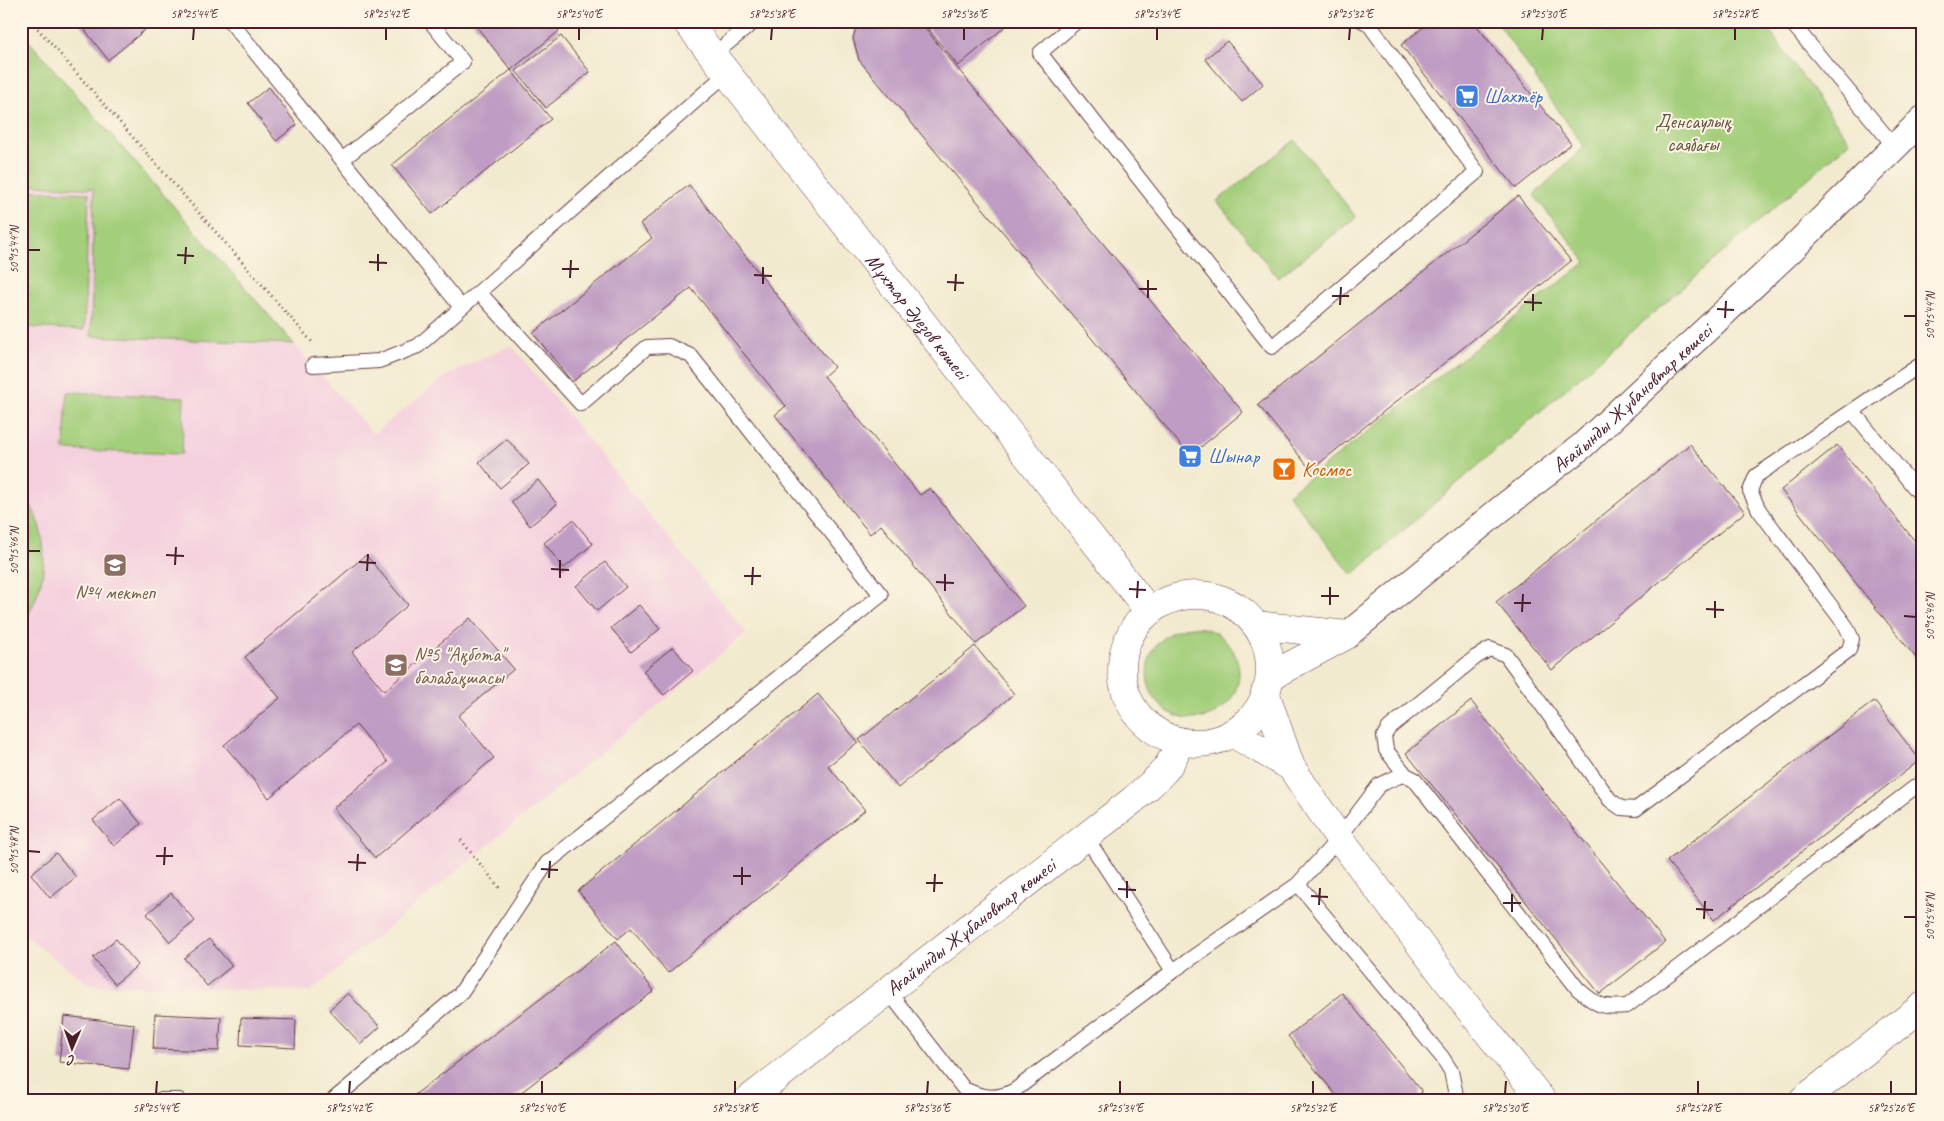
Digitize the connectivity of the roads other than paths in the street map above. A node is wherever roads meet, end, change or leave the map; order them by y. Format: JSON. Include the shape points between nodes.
{"nodes":[{"id":1,"x":230,"y":21,"type":"edge"},
{"id":2,"x":430,"y":21,"type":"edge"},
{"id":3,"x":686,"y":21,"type":"edge"},
{"id":4,"x":755,"y":21,"type":"edge"},
{"id":5,"x":1077,"y":21,"type":"edge"},
{"id":6,"x":1363,"y":21,"type":"edge"},
{"id":7,"x":1790,"y":21,"type":"edge"},
{"id":8,"x":720,"y":64,"type":"junction"},
{"id":9,"x":1920,"y":127,"type":"edge"},
{"id":10,"x":1895,"y":147,"type":"junction"},
{"id":11,"x":342,"y":160,"type":"junction"},
{"id":12,"x":479,"y":292,"type":"junction"},
{"id":13,"x":461,"y":307,"type":"junction"},
{"id":14,"x":1923,"y":363,"type":"edge"},
{"id":15,"x":313,"y":365,"type":"dead end"},
{"id":16,"x":1853,"y":412,"type":"junction"},
{"id":17,"x":1923,"y":498,"type":"edge"},
{"id":18,"x":1149,"y":611,"type":"junction"},
{"id":19,"x":1256,"y":625,"type":"junction"},
{"id":20,"x":1346,"y":635,"type":"junction"},
{"id":21,"x":1268,"y":684,"type":"junction"},
{"id":22,"x":1232,"y":734,"type":"junction"},
{"id":23,"x":1179,"y":741,"type":"junction"},
{"id":24,"x":1291,"y":768,"type":"junction"},
{"id":25,"x":1406,"y":775,"type":"junction"},
{"id":26,"x":1923,"y":781,"type":"edge"},
{"id":27,"x":1086,"y":837,"type":"junction"},
{"id":28,"x":1339,"y":838,"type":"junction"},
{"id":29,"x":1298,"y":884,"type":"junction"},
{"id":30,"x":1173,"y":971,"type":"junction"},
{"id":31,"x":888,"y":991,"type":"junction"},
{"id":32,"x":1923,"y":1006,"type":"edge"},
{"id":33,"x":159,"y":1100,"type":"edge"},
{"id":34,"x":179,"y":1100,"type":"edge"},
{"id":35,"x":333,"y":1100,"type":"edge"},
{"id":36,"x":748,"y":1100,"type":"edge"},
{"id":37,"x":1457,"y":1100,"type":"edge"},
{"id":38,"x":1542,"y":1100,"type":"edge"},
{"id":39,"x":1803,"y":1100,"type":"edge"}],
"edges":[{"from":1,"to":11,"type":"lane"},
{"from":2,"to":11,"type":"lane","via":[[463,62]]},
{"from":3,"to":8,"type":"street","name":"Мұхтар Әуезов көшесі"},
{"from":4,"to":8,"type":"lane"},
{"from":5,"to":6,"type":"lane","via":[[1040,53],[1272,348],[1477,172],[1368,23]]},
{"from":7,"to":10,"type":"lane"},
{"from":8,"to":12,"type":"lane"},
{"from":8,"to":18,"type":"street","name":"Мұхтар Әуезов көшесі"},
{"from":9,"to":10,"type":"street","name":"Ағайынды Жұбановтар көшесі"},
{"from":10,"to":20,"type":"street","name":"Ағайынды Жұбановтар көшесі","via":[[1790,251],[1582,446]]},
{"from":11,"to":13,"type":"lane"},
{"from":12,"to":13,"type":"lane"},
{"from":12,"to":35,"type":"lane","via":[[581,404],[647,347],[669,346],[691,356],[881,595],[547,863],[460,994]]},
{"from":13,"to":15,"type":"lane","via":[[418,346],[379,361]]},
{"from":14,"to":16,"type":"lane"},
{"from":16,"to":17,"type":"lane"},
{"from":16,"to":25,"type":"lane","via":[[1756,476],[1750,491],[1759,510],[1846,626],[1852,639],[1849,650],[1636,809],[1622,808],[1610,800],[1506,655],[1490,649],[1389,728],[1384,736],[1386,750]]},
{"from":18,"to":19,"type":"street","via":[[1170,599],[1214,597],[1236,606]]},
{"from":18,"to":23,"type":"street","via":[[1131,632],[1122,660],[1124,690],[1140,718],[1158,733]]},
{"from":19,"to":20,"type":"street"},
{"from":19,"to":21,"type":"street","via":[[1267,649]]},
{"from":20,"to":21,"type":"street"},
{"from":21,"to":22,"type":"street","via":[[1251,718]]},
{"from":21,"to":24,"type":"street"},
{"from":22,"to":23,"type":"street","via":[[1206,742]]},
{"from":22,"to":24,"type":"street"},
{"from":23,"to":27,"type":"street","name":"Ағайынды Жұбановтар көшесі","via":[[1175,758],[1164,772]]},
{"from":24,"to":28,"type":"street"},
{"from":25,"to":26,"type":"lane","via":[[1414,779],[1578,989],[1604,1008],[1627,1006]]},
{"from":25,"to":28,"type":"lane","via":[[1379,785]]},
{"from":27,"to":30,"type":"lane"},
{"from":27,"to":31,"type":"street","name":"Ағайынды Жұбановтар көшесі"},
{"from":28,"to":29,"type":"lane"},
{"from":28,"to":38,"type":"street"},
{"from":29,"to":30,"type":"lane"},
{"from":29,"to":37,"type":"lane","via":[[1442,1057],[1451,1071]]},
{"from":30,"to":31,"type":"lane","via":[[1002,1097],[977,1096],[964,1089]]},
{"from":31,"to":36,"type":"street","name":"Ағайынды Жұбановтар көшесі"},
{"from":32,"to":39,"type":"street"},
{"from":33,"to":34,"type":"lane"}]}
